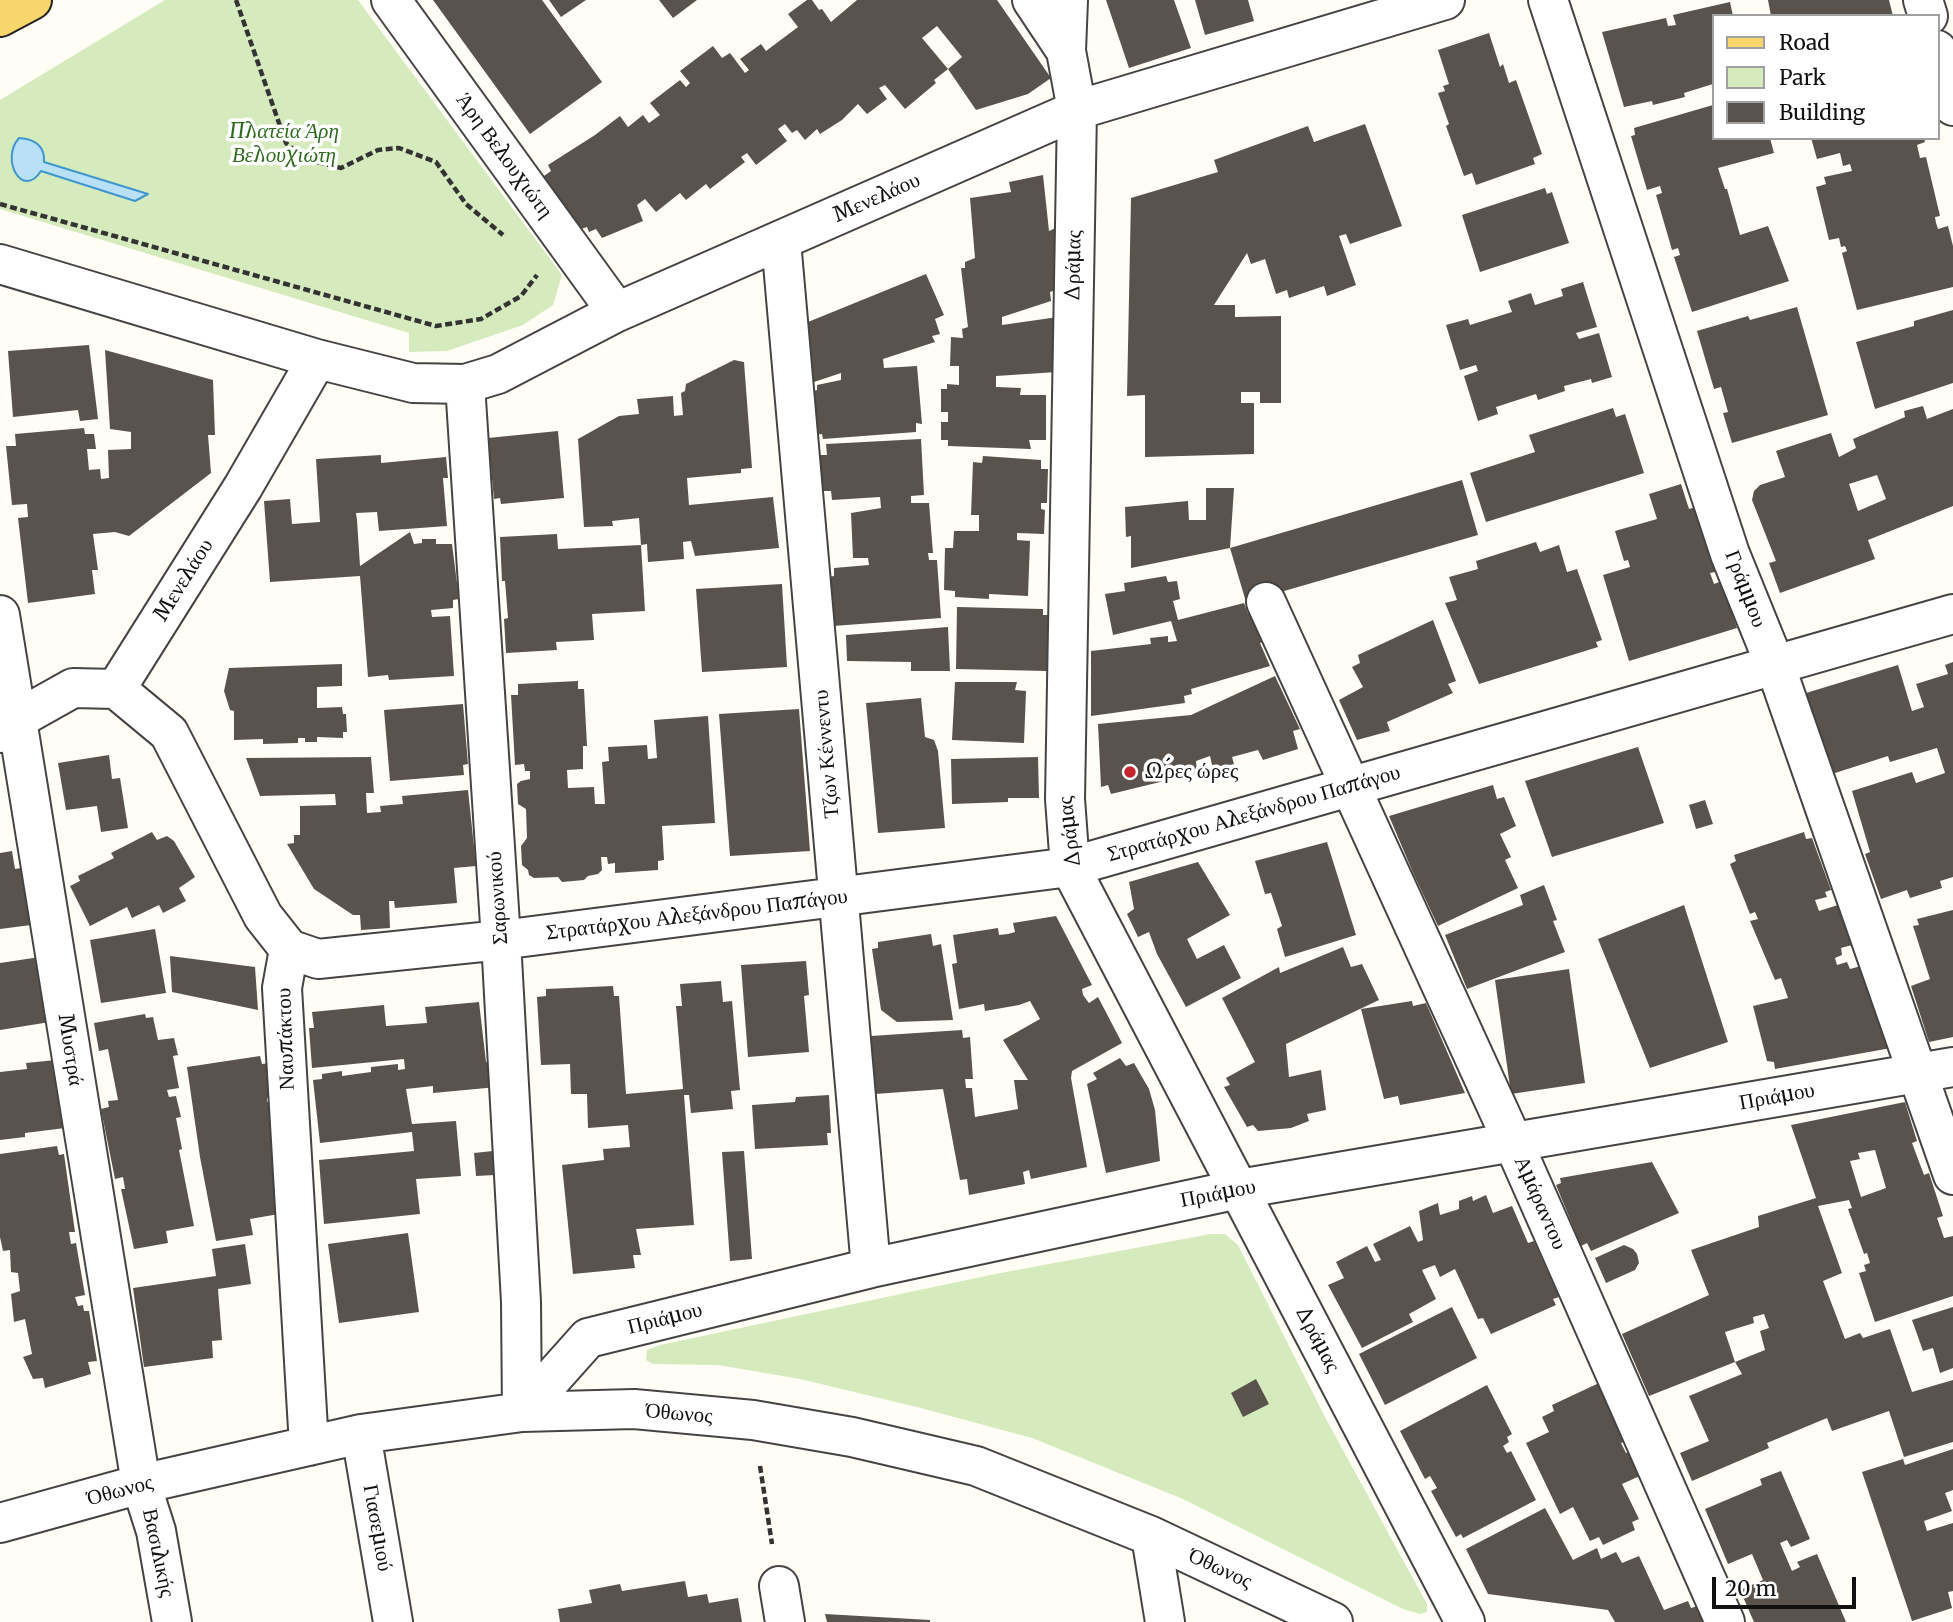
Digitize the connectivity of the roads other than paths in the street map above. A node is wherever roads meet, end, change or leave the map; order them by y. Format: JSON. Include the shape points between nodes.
{"nodes":[{"id":1,"x":32,"y":0,"type":"edge"},
{"id":2,"x":391,"y":0,"type":"edge"},
{"id":3,"x":1032,"y":0,"type":"edge"},
{"id":4,"x":1068,"y":0,"type":"edge"},
{"id":5,"x":1445,"y":0,"type":"edge"},
{"id":6,"x":1548,"y":0,"type":"edge"},
{"id":7,"x":0,"y":18,"type":"edge"},
{"id":8,"x":1066,"y":51,"type":"junction"},
{"id":9,"x":1939,"y":57,"type":"edge"},
{"id":10,"x":1953,"y":106,"type":"edge"},
{"id":11,"x":1077,"y":110,"type":"junction"},
{"id":12,"x":780,"y":241,"type":"junction"},
{"id":13,"x":0,"y":264,"type":"edge"},
{"id":14,"x":617,"y":312,"type":"junction"},
{"id":15,"x":317,"y":359,"type":"junction"},
{"id":16,"x":465,"y":384,"type":"junction"},
{"id":17,"x":1266,"y":602,"type":"dead end"},
{"id":18,"x":1953,"y":614,"type":"edge"},
{"id":19,"x":0,"y":615,"type":"edge"},
{"id":20,"x":1775,"y":665,"type":"junction"},
{"id":21,"x":116,"y":689,"type":"junction"},
{"id":22,"x":8,"y":727,"type":"edge"},
{"id":23,"x":1350,"y":786,"type":"junction"},
{"id":24,"x":1070,"y":867,"type":"junction"},
{"id":25,"x":840,"y":897,"type":"junction"},
{"id":26,"x":501,"y":940,"type":"junction"},
{"id":27,"x":289,"y":949,"type":"junction"},
{"id":28,"x":1936,"y":1070,"type":"edge"},
{"id":29,"x":1513,"y":1142,"type":"junction"},
{"id":30,"x":1953,"y":1175,"type":"edge"},
{"id":31,"x":1240,"y":1189,"type":"junction"},
{"id":32,"x":871,"y":1268,"type":"junction"},
{"id":33,"x":522,"y":1412,"type":"junction"},
{"id":34,"x":361,"y":1434,"type":"junction"},
{"id":35,"x":309,"y":1446,"type":"junction"},
{"id":36,"x":141,"y":1485,"type":"junction"},
{"id":37,"x":0,"y":1523,"type":"edge"},
{"id":38,"x":1151,"y":1536,"type":"junction"},
{"id":39,"x":172,"y":1622,"type":"edge"},
{"id":40,"x":393,"y":1622,"type":"edge"},
{"id":41,"x":1165,"y":1622,"type":"edge"},
{"id":42,"x":1333,"y":1622,"type":"edge"},
{"id":43,"x":1465,"y":1622,"type":"edge"},
{"id":44,"x":1725,"y":1622,"type":"edge"}],
"edges":[{"from":1,"to":7,"type":"main road"},
{"from":2,"to":14,"type":"street","name":"Άρη Βελουχιώτη"},
{"from":3,"to":8,"type":"street","name":"Δράμας"},
{"from":4,"to":8,"type":"street"},
{"from":5,"to":11,"type":"street","name":"Μενελάου"},
{"from":6,"to":20,"type":"street","name":"Γράμμου","via":[[1730,554]]},
{"from":8,"to":11,"type":"street","name":"Δράμας"},
{"from":9,"to":10,"type":"street"},
{"from":11,"to":12,"type":"street","name":"Μενελάου"},
{"from":11,"to":24,"type":"street","name":"Δράμας","via":[[1065,799]]},
{"from":12,"to":14,"type":"street","name":"Μενελάου"},
{"from":12,"to":25,"type":"street","name":"Τζων Κέννεντυ"},
{"from":13,"to":15,"type":"street","name":"Μενελάου"},
{"from":14,"to":16,"type":"street","name":"Μενελάου","via":[[498,374]]},
{"from":15,"to":16,"type":"street","name":"Μενελάου","via":[[413,383]]},
{"from":15,"to":21,"type":"street","name":"Μενελάου"},
{"from":16,"to":26,"type":"street","name":"Σαρωνικού"},
{"from":17,"to":23,"type":"street","name":"Αμάραντου"},
{"from":18,"to":20,"type":"street","name":"Στρατάρχου Αλεξάνδρου Παπάγου"},
{"from":19,"to":22,"type":"street","name":"Μυστρά"},
{"from":20,"to":23,"type":"street","name":"Στρατάρχου Αλεξάνδρου Παπάγου"},
{"from":20,"to":28,"type":"street","name":"Γράμμου"},
{"from":21,"to":22,"type":"street","via":[[73,688]]},
{"from":21,"to":27,"type":"street","via":[[169,733],[263,916]]},
{"from":22,"to":36,"type":"street","name":"Μυστρά"},
{"from":23,"to":24,"type":"street","name":"Στρατάρχου Αλεξάνδρου Παπάγου"},
{"from":23,"to":29,"type":"street","name":"Αμάραντου"},
{"from":24,"to":25,"type":"street","name":"Στρατάρχου Αλεξάνδρου Παπάγου"},
{"from":24,"to":31,"type":"street","name":"Δράμας"},
{"from":25,"to":26,"type":"street","name":"Στρατάρχου Αλεξάνδρου Παπάγου"},
{"from":25,"to":32,"type":"street","name":"Τζων Κέννεντυ"},
{"from":26,"to":27,"type":"street","name":"Στρατάρχου Αλεξάνδρου Παπάγου","via":[[318,959]]},
{"from":26,"to":33,"type":"street","name":"Σαρωνικού","via":[[521,1302]]},
{"from":27,"to":35,"type":"street","name":"Ναυπάκτου","via":[[282,988]]},
{"from":28,"to":29,"type":"street","name":"Πριάμου"},
{"from":28,"to":30,"type":"street","name":"Γράμμου"},
{"from":29,"to":31,"type":"street","name":"Πριάμου"},
{"from":29,"to":44,"type":"street","name":"Αμάραντου"},
{"from":31,"to":32,"type":"street","name":"Πριάμου"},
{"from":31,"to":43,"type":"street","name":"Δράμας"},
{"from":32,"to":33,"type":"street","name":"Πριάμου","via":[[589,1338]]},
{"from":33,"to":34,"type":"street","name":"Όθωνος"},
{"from":33,"to":38,"type":"street","name":"Όθωνος","via":[[634,1409],[753,1420],[852,1437],[976,1466]]},
{"from":34,"to":35,"type":"street","name":"Όθωνος"},
{"from":34,"to":40,"type":"street","name":"Γιασεμιού"},
{"from":35,"to":36,"type":"street","name":"Όθωνος"},
{"from":36,"to":37,"type":"street","name":"Όθωνος"},
{"from":36,"to":39,"type":"street","name":"Βασιλικής","via":[[156,1531]]},
{"from":38,"to":41,"type":"street"},
{"from":38,"to":42,"type":"street","name":"Όθωνος"}]}
